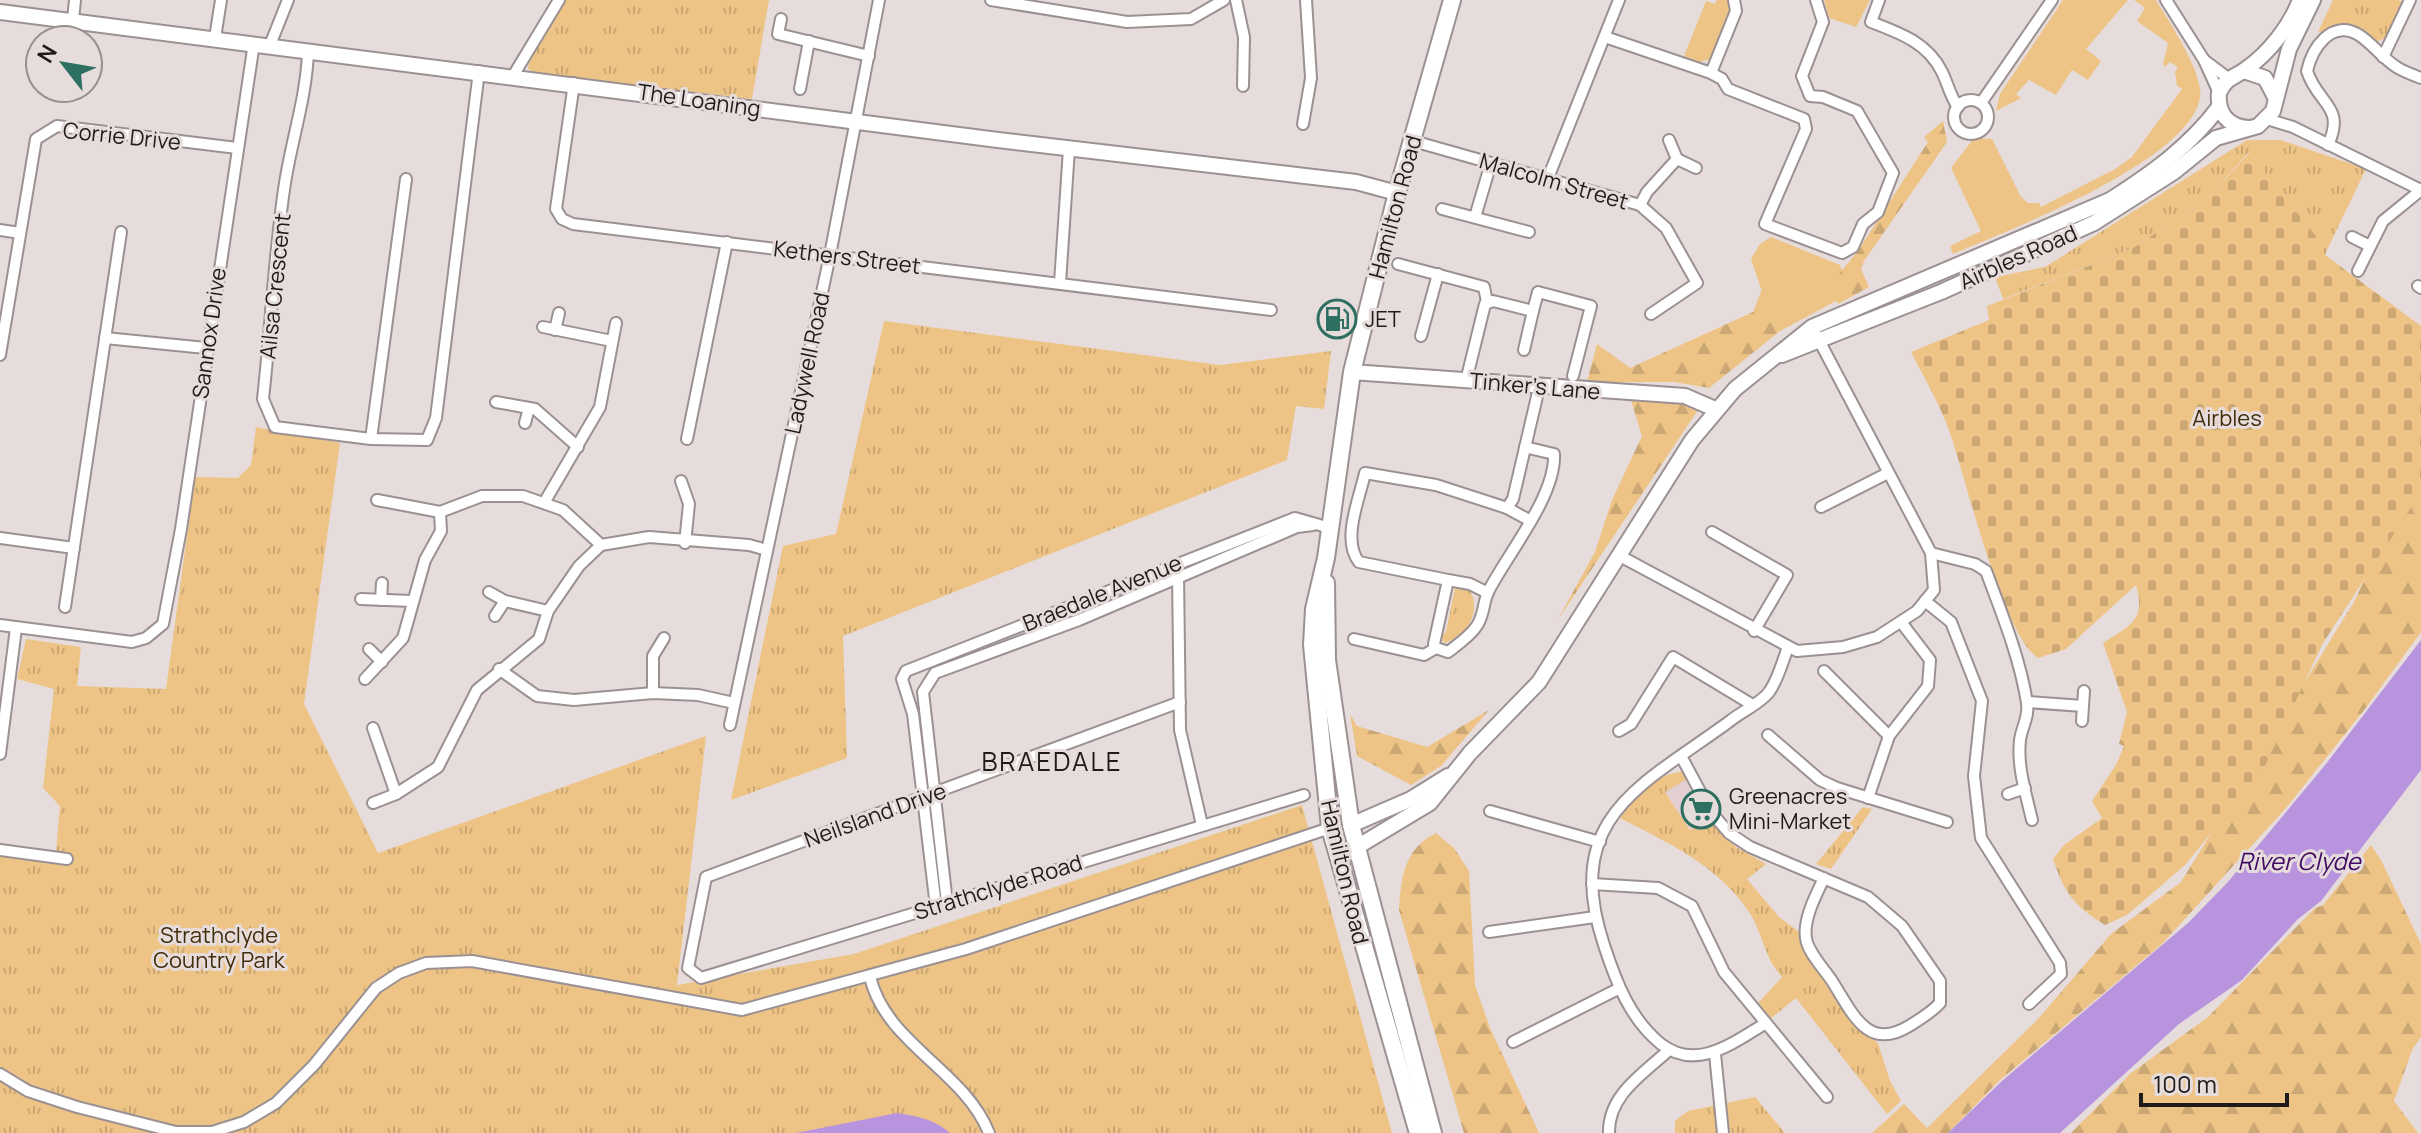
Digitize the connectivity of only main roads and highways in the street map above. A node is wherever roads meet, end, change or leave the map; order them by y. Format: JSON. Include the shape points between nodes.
{"nodes":[{"id":1,"x":1452,"y":0,"type":"edge"},
{"id":2,"x":2300,"y":0,"type":"edge"},
{"id":3,"x":2313,"y":0,"type":"edge"},
{"id":4,"x":0,"y":12,"type":"edge"},
{"id":5,"x":2244,"y":71,"type":"junction"},
{"id":6,"x":2219,"y":100,"type":"junction"},
{"id":7,"x":2272,"y":109,"type":"junction"},
{"id":8,"x":2250,"y":128,"type":"junction"},
{"id":9,"x":1397,"y":193,"type":"junction"},
{"id":10,"x":1771,"y":359,"type":"junction"},
{"id":11,"x":1352,"y":372,"type":"junction"},
{"id":12,"x":1715,"y":409,"type":"junction"},
{"id":13,"x":1326,"y":558,"type":"junction"},
{"id":14,"x":1452,"y":774,"type":"junction"},
{"id":15,"x":1351,"y":825,"type":"junction"},
{"id":16,"x":1330,"y":828,"type":"junction"},
{"id":17,"x":1357,"y":847,"type":"junction"},
{"id":18,"x":1418,"y":1133,"type":"edge"},
{"id":19,"x":1433,"y":1133,"type":"edge"}],
"edges":[{"from":1,"to":9,"type":"main road","name":"Hamilton Road"},
{"from":2,"to":5,"type":"main road","via":[[2283,32]]},
{"from":3,"to":7,"type":"main road","via":[[2289,49]]},
{"from":4,"to":9,"type":"main road","name":"The Loaning","via":[[1356,182]]},
{"from":5,"to":6,"type":"main road","name":"Airbles Road","via":[[2228,78]]},
{"from":5,"to":7,"type":"main road","via":[[2265,78]]},
{"from":6,"to":8,"type":"main road","via":[[2230,123]]},
{"from":6,"to":10,"type":"main road","name":"Airbles Road","via":[[2196,137],[2110,200],[1812,327]]},
{"from":7,"to":8,"type":"main road","name":"Airbles Road"},
{"from":8,"to":10,"type":"main road","name":"Airbles Road","via":[[2216,138],[2094,223]]},
{"from":9,"to":11,"type":"main road","name":"Hamilton Road"},
{"from":10,"to":12,"type":"main road","name":"Airbles Road"},
{"from":11,"to":12,"type":"main road","name":"Tinker's Lane","via":[[1685,396]]},
{"from":11,"to":13,"type":"main road","name":"Hamilton Road","via":[[1324,526]]},
{"from":12,"to":14,"type":"main road","name":"Airbles Road","via":[[1539,682]]},
{"from":13,"to":15,"type":"main road","name":"Hamilton Road","via":[[1327,660]]},
{"from":13,"to":16,"type":"main road","name":"Hamilton Road","via":[[1312,645]]},
{"from":14,"to":15,"type":"main road","name":"Airbles Road"},
{"from":14,"to":17,"type":"main road","name":"Airbles Road","via":[[1430,803]]},
{"from":15,"to":16,"type":"main road"},
{"from":15,"to":17,"type":"main road","name":"Hamilton Road"},
{"from":16,"to":18,"type":"main road","name":"Hamilton Road"},
{"from":17,"to":19,"type":"main road","name":"Hamilton Road"}]}
